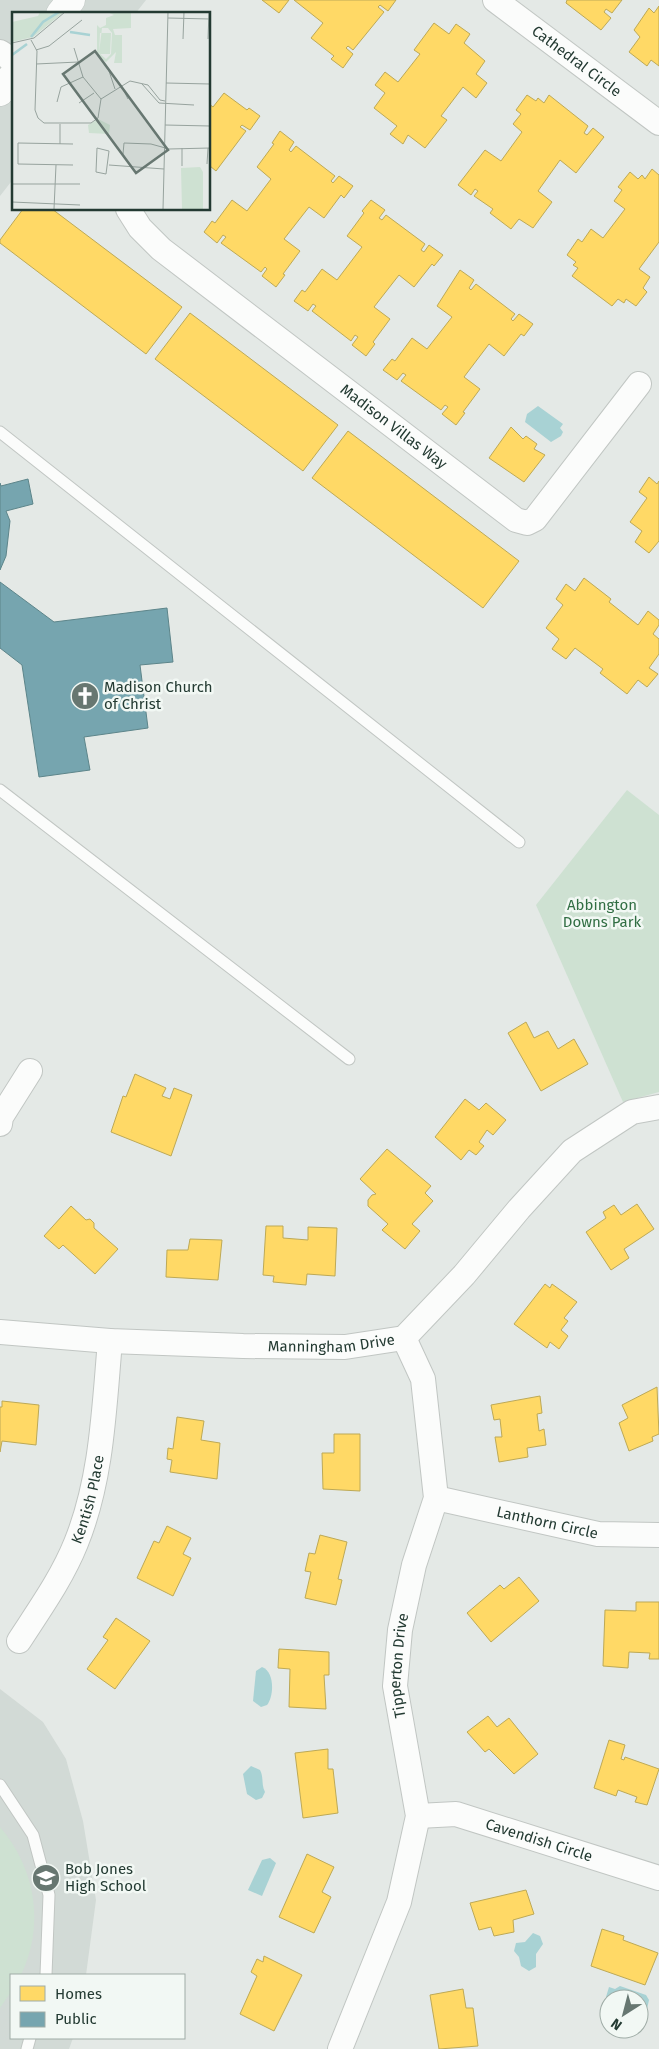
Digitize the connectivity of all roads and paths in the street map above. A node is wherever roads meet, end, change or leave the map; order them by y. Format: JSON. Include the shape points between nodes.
{"nodes":[{"id":1,"x":71,"y":0,"type":"edge"},
{"id":2,"x":495,"y":0,"type":"edge"},
{"id":3,"x":62,"y":12,"type":"edge"},
{"id":4,"x":0,"y":52,"type":"edge"},
{"id":5,"x":12,"y":60,"type":"edge"},
{"id":6,"x":12,"y":77,"type":"edge"},
{"id":7,"x":0,"y":92,"type":"edge"},
{"id":8,"x":659,"y":124,"type":"edge"},
{"id":9,"x":129,"y":210,"type":"edge"},
{"id":10,"x":639,"y":384,"type":"dead end"},
{"id":11,"x":0,"y":432,"type":"edge"},
{"id":12,"x":0,"y":790,"type":"edge"},
{"id":13,"x":518,"y":842,"type":"dead end"},
{"id":14,"x":349,"y":1059,"type":"dead end"},
{"id":15,"x":30,"y":1071,"type":"dead end"},
{"id":16,"x":659,"y":1107,"type":"edge"},
{"id":17,"x":0,"y":1124,"type":"edge"},
{"id":18,"x":0,"y":1332,"type":"edge"},
{"id":19,"x":404,"y":1338,"type":"junction"},
{"id":20,"x":110,"y":1341,"type":"junction"},
{"id":21,"x":436,"y":1498,"type":"junction"},
{"id":22,"x":659,"y":1535,"type":"edge"},
{"id":23,"x":19,"y":1641,"type":"dead end"},
{"id":24,"x":0,"y":1785,"type":"edge"},
{"id":25,"x":418,"y":1816,"type":"junction"},
{"id":26,"x":659,"y":1878,"type":"edge"},
{"id":27,"x":46,"y":1974,"type":"edge"},
{"id":28,"x":340,"y":2049,"type":"edge"}],
"edges":[{"from":1,"to":3,"type":"main road"},
{"from":2,"to":8,"type":"street","name":"Cathedral Circle"},
{"from":4,"to":5,"type":"street"},
{"from":6,"to":7,"type":"main road"},
{"from":9,"to":10,"type":"street","name":"Madison Villas Way","via":[[140,228],[161,249],[516,520],[527,523],[534,519]]},
{"from":11,"to":13,"type":"lane"},
{"from":12,"to":14,"type":"lane"},
{"from":15,"to":17,"type":"street","via":[[1,1117]]},
{"from":16,"to":19,"type":"street","name":"Manningham Drive","via":[[632,1112],[572,1151],[464,1275]]},
{"from":18,"to":20,"type":"street","name":"Manningham Drive"},
{"from":19,"to":20,"type":"street","name":"Manningham Drive","via":[[345,1347]]},
{"from":19,"to":21,"type":"street","name":"Tipperton Drive","via":[[422,1379]]},
{"from":20,"to":23,"type":"street","name":"Kentish Place","via":[[102,1436],[76,1543],[52,1590]]},
{"from":21,"to":22,"type":"street","name":"Lanthorn Circle","via":[[598,1534]]},
{"from":21,"to":25,"type":"street","name":"Tipperton Drive","via":[[410,1584],[400,1630],[395,1686]]},
{"from":24,"to":27,"type":"lane","via":[[33,1835],[49,1895]]},
{"from":25,"to":26,"type":"street","name":"Cavendish Circle","via":[[456,1814]]},
{"from":25,"to":28,"type":"street","name":"Tipperton Drive","via":[[399,1902]]}]}
